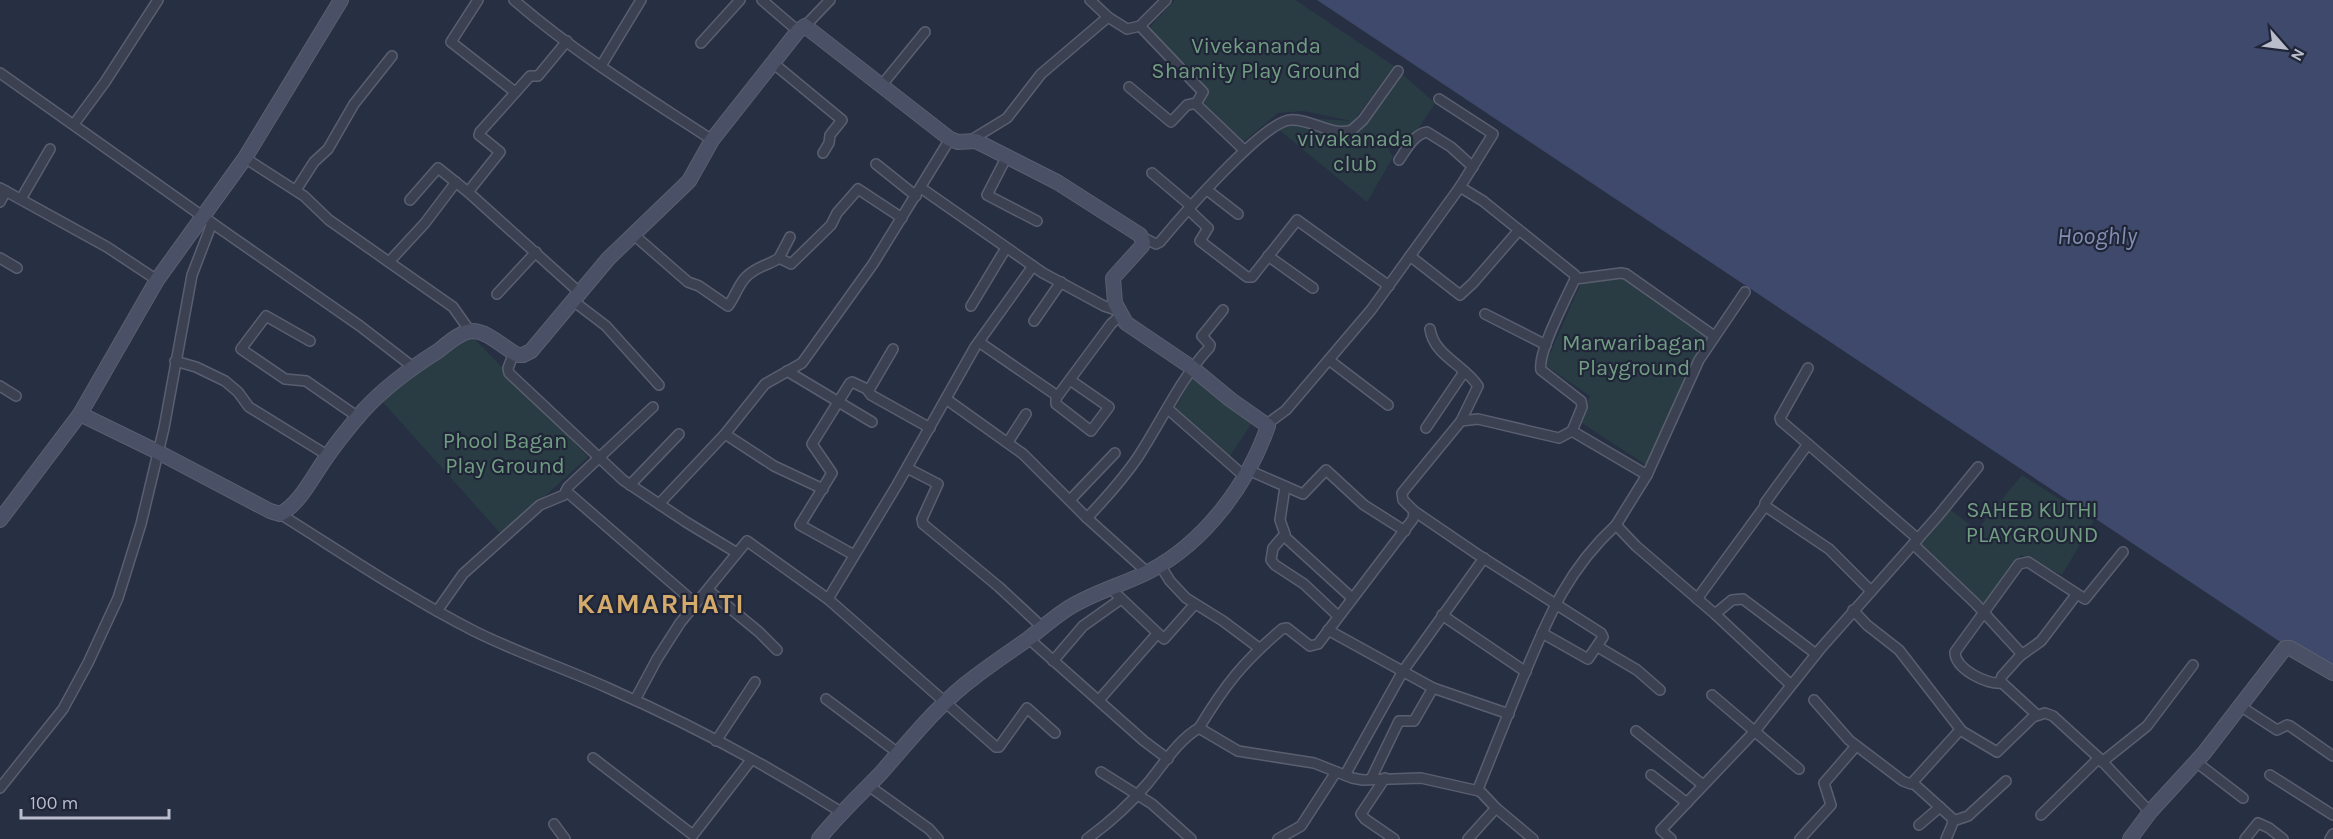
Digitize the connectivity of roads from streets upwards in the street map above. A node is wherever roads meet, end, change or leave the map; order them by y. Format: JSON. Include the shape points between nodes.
{"nodes":[{"id":1,"x":158,"y":0,"type":"edge"},
{"id":2,"x":341,"y":0,"type":"edge"},
{"id":3,"x":478,"y":0,"type":"edge"},
{"id":4,"x":514,"y":0,"type":"edge"},
{"id":5,"x":641,"y":0,"type":"edge"},
{"id":6,"x":740,"y":0,"type":"edge"},
{"id":7,"x":762,"y":0,"type":"edge"},
{"id":8,"x":830,"y":0,"type":"edge"},
{"id":9,"x":1166,"y":0,"type":"edge"},
{"id":10,"x":1092,"y":1,"type":"edge"},
{"id":11,"x":1108,"y":17,"type":"junction"},
{"id":12,"x":1140,"y":26,"type":"junction"},
{"id":13,"x":802,"y":28,"type":"junction"},
{"id":14,"x":925,"y":32,"type":"dead end"},
{"id":15,"x":567,"y":41,"type":"junction"},
{"id":16,"x":701,"y":43,"type":"dead end"},
{"id":17,"x":392,"y":56,"type":"dead end"},
{"id":18,"x":773,"y":63,"type":"junction"},
{"id":19,"x":601,"y":66,"type":"junction"},
{"id":20,"x":1398,"y":71,"type":"dead end"},
{"id":21,"x":0,"y":73,"type":"edge"},
{"id":22,"x":881,"y":86,"type":"junction"},
{"id":23,"x":1129,"y":87,"type":"dead end"},
{"id":24,"x":515,"y":92,"type":"junction"},
{"id":25,"x":1439,"y":99,"type":"dead end"},
{"id":26,"x":1197,"y":104,"type":"junction"},
{"id":27,"x":74,"y":124,"type":"junction"},
{"id":28,"x":950,"y":139,"type":"junction"},
{"id":29,"x":712,"y":140,"type":"junction"},
{"id":30,"x":970,"y":140,"type":"junction"},
{"id":31,"x":50,"y":149,"type":"dead end"},
{"id":32,"x":1245,"y":150,"type":"junction"},
{"id":33,"x":823,"y":153,"type":"dead end"},
{"id":34,"x":245,"y":158,"type":"junction"},
{"id":35,"x":1006,"y":158,"type":"junction"},
{"id":36,"x":1399,"y":160,"type":"dead end"},
{"id":37,"x":876,"y":164,"type":"dead end"},
{"id":38,"x":1473,"y":167,"type":"junction"},
{"id":39,"x":1152,"y":173,"type":"dead end"},
{"id":40,"x":456,"y":182,"type":"junction"},
{"id":41,"x":1460,"y":187,"type":"junction"},
{"id":42,"x":3,"y":189,"type":"edge"},
{"id":43,"x":296,"y":190,"type":"junction"},
{"id":44,"x":1207,"y":190,"type":"junction"},
{"id":45,"x":468,"y":192,"type":"junction"},
{"id":46,"x":918,"y":192,"type":"junction"},
{"id":47,"x":21,"y":199,"type":"junction"},
{"id":48,"x":410,"y":200,"type":"dead end"},
{"id":49,"x":0,"y":202,"type":"edge"},
{"id":50,"x":1190,"y":208,"type":"junction"},
{"id":51,"x":1238,"y":214,"type":"dead end"},
{"id":52,"x":902,"y":218,"type":"junction"},
{"id":53,"x":208,"y":220,"type":"junction"},
{"id":54,"x":1037,"y":221,"type":"dead end"},
{"id":55,"x":1519,"y":230,"type":"junction"},
{"id":56,"x":634,"y":235,"type":"junction"},
{"id":57,"x":790,"y":237,"type":"dead end"},
{"id":58,"x":1142,"y":237,"type":"junction"},
{"id":59,"x":1006,"y":248,"type":"junction"},
{"id":60,"x":536,"y":252,"type":"junction"},
{"id":61,"x":1268,"y":256,"type":"junction"},
{"id":62,"x":1410,"y":256,"type":"junction"},
{"id":63,"x":0,"y":258,"type":"edge"},
{"id":64,"x":779,"y":258,"type":"junction"},
{"id":65,"x":389,"y":262,"type":"junction"},
{"id":66,"x":1033,"y":266,"type":"junction"},
{"id":67,"x":17,"y":268,"type":"dead end"},
{"id":68,"x":1575,"y":279,"type":"junction"},
{"id":69,"x":157,"y":280,"type":"junction"},
{"id":70,"x":1061,"y":282,"type":"junction"},
{"id":71,"x":1389,"y":286,"type":"junction"},
{"id":72,"x":1313,"y":288,"type":"dead end"},
{"id":73,"x":1745,"y":292,"type":"dead end"},
{"id":74,"x":497,"y":294,"type":"dead end"},
{"id":75,"x":576,"y":296,"type":"junction"},
{"id":76,"x":971,"y":306,"type":"dead end"},
{"id":77,"x":1223,"y":310,"type":"dead end"},
{"id":78,"x":1120,"y":313,"type":"junction"},
{"id":79,"x":1485,"y":314,"type":"dead end"},
{"id":80,"x":1034,"y":321,"type":"dead end"},
{"id":81,"x":1430,"y":329,"type":"dead end"},
{"id":82,"x":470,"y":331,"type":"junction"},
{"id":83,"x":1714,"y":336,"type":"junction"},
{"id":84,"x":310,"y":341,"type":"dead end"},
{"id":85,"x":979,"y":342,"type":"junction"},
{"id":86,"x":1546,"y":345,"type":"junction"},
{"id":87,"x":893,"y":349,"type":"dead end"},
{"id":88,"x":514,"y":353,"type":"junction"},
{"id":89,"x":1329,"y":360,"type":"junction"},
{"id":90,"x":176,"y":361,"type":"junction"},
{"id":91,"x":413,"y":367,"type":"junction"},
{"id":92,"x":1191,"y":367,"type":"junction"},
{"id":93,"x":1808,"y":368,"type":"dead end"},
{"id":94,"x":787,"y":371,"type":"junction"},
{"id":95,"x":1464,"y":372,"type":"junction"},
{"id":96,"x":1070,"y":380,"type":"junction"},
{"id":97,"x":659,"y":385,"type":"dead end"},
{"id":98,"x":0,"y":386,"type":"edge"},
{"id":99,"x":868,"y":391,"type":"junction"},
{"id":100,"x":16,"y":396,"type":"dead end"},
{"id":101,"x":1057,"y":396,"type":"junction"},
{"id":102,"x":946,"y":399,"type":"junction"},
{"id":103,"x":838,"y":402,"type":"junction"},
{"id":104,"x":1388,"y":405,"type":"dead end"},
{"id":105,"x":653,"y":407,"type":"dead end"},
{"id":106,"x":1168,"y":409,"type":"junction"},
{"id":107,"x":80,"y":414,"type":"junction"},
{"id":108,"x":1026,"y":414,"type":"dead end"},
{"id":109,"x":358,"y":417,"type":"junction"},
{"id":110,"x":1461,"y":421,"type":"junction"},
{"id":111,"x":872,"y":422,"type":"dead end"},
{"id":112,"x":1267,"y":424,"type":"junction"},
{"id":113,"x":930,"y":428,"type":"junction"},
{"id":114,"x":1426,"y":428,"type":"dead end"},
{"id":115,"x":1572,"y":430,"type":"junction"},
{"id":116,"x":679,"y":434,"type":"dead end"},
{"id":117,"x":724,"y":434,"type":"junction"},
{"id":118,"x":1008,"y":442,"type":"junction"},
{"id":119,"x":1808,"y":444,"type":"junction"},
{"id":120,"x":158,"y":452,"type":"junction"},
{"id":121,"x":1115,"y":453,"type":"dead end"},
{"id":122,"x":327,"y":455,"type":"junction"},
{"id":123,"x":598,"y":458,"type":"junction"},
{"id":124,"x":1978,"y":467,"type":"dead end"},
{"id":125,"x":907,"y":468,"type":"junction"},
{"id":126,"x":1246,"y":473,"type":"junction"},
{"id":127,"x":1647,"y":475,"type":"junction"},
{"id":128,"x":630,"y":484,"type":"junction"},
{"id":129,"x":1285,"y":487,"type":"junction"},
{"id":130,"x":823,"y":489,"type":"junction"},
{"id":131,"x":566,"y":491,"type":"junction"},
{"id":132,"x":1070,"y":500,"type":"junction"},
{"id":133,"x":659,"y":504,"type":"junction"},
{"id":134,"x":1765,"y":506,"type":"junction"},
{"id":135,"x":1414,"y":511,"type":"junction"},
{"id":136,"x":280,"y":514,"type":"junction"},
{"id":137,"x":1087,"y":518,"type":"junction"},
{"id":138,"x":0,"y":520,"type":"edge"},
{"id":139,"x":1616,"y":525,"type":"junction"},
{"id":140,"x":1405,"y":531,"type":"junction"},
{"id":141,"x":1284,"y":536,"type":"junction"},
{"id":142,"x":1915,"y":542,"type":"junction"},
{"id":143,"x":2123,"y":552,"type":"dead end"},
{"id":144,"x":737,"y":553,"type":"junction"},
{"id":145,"x":854,"y":555,"type":"junction"},
{"id":146,"x":1484,"y":558,"type":"junction"},
{"id":147,"x":1160,"y":565,"type":"junction"},
{"id":148,"x":1147,"y":572,"type":"junction"},
{"id":149,"x":1109,"y":587,"type":"junction"},
{"id":150,"x":708,"y":590,"type":"junction"},
{"id":151,"x":1871,"y":591,"type":"junction"},
{"id":152,"x":2076,"y":595,"type":"junction"},
{"id":153,"x":1120,"y":598,"type":"junction"},
{"id":154,"x":1352,"y":598,"type":"junction"},
{"id":155,"x":828,"y":599,"type":"junction"},
{"id":156,"x":1697,"y":599,"type":"junction"},
{"id":157,"x":695,"y":603,"type":"junction"},
{"id":158,"x":1556,"y":603,"type":"junction"},
{"id":159,"x":1194,"y":605,"type":"junction"},
{"id":160,"x":1853,"y":610,"type":"junction"},
{"id":161,"x":437,"y":611,"type":"junction"},
{"id":162,"x":1983,"y":612,"type":"junction"},
{"id":163,"x":1715,"y":614,"type":"junction"},
{"id":164,"x":1442,"y":615,"type":"junction"},
{"id":165,"x":1338,"y":616,"type":"junction"},
{"id":166,"x":1042,"y":627,"type":"junction"},
{"id":167,"x":1328,"y":630,"type":"junction"},
{"id":168,"x":1542,"y":633,"type":"junction"},
{"id":169,"x":1157,"y":634,"type":"junction"},
{"id":170,"x":1028,"y":638,"type":"junction"},
{"id":171,"x":1598,"y":647,"type":"junction"},
{"id":172,"x":1259,"y":648,"type":"junction"},
{"id":173,"x":777,"y":650,"type":"dead end"},
{"id":174,"x":1816,"y":654,"type":"junction"},
{"id":175,"x":2020,"y":656,"type":"junction"},
{"id":176,"x":1053,"y":661,"type":"junction"},
{"id":177,"x":2193,"y":664,"type":"dead end"},
{"id":178,"x":1403,"y":671,"type":"junction"},
{"id":179,"x":1526,"y":672,"type":"junction"},
{"id":180,"x":2333,"y":673,"type":"edge"},
{"id":181,"x":755,"y":682,"type":"dead end"},
{"id":182,"x":2002,"y":683,"type":"junction"},
{"id":183,"x":1791,"y":685,"type":"junction"},
{"id":184,"x":1433,"y":688,"type":"junction"},
{"id":185,"x":1660,"y":690,"type":"dead end"},
{"id":186,"x":1712,"y":694,"type":"dead end"},
{"id":187,"x":826,"y":699,"type":"dead end"},
{"id":188,"x":635,"y":700,"type":"junction"},
{"id":189,"x":1099,"y":700,"type":"junction"},
{"id":190,"x":1814,"y":700,"type":"dead end"},
{"id":191,"x":946,"y":701,"type":"junction"},
{"id":192,"x":2240,"y":705,"type":"junction"},
{"id":193,"x":1509,"y":714,"type":"junction"},
{"id":194,"x":2037,"y":715,"type":"junction"},
{"id":195,"x":1198,"y":728,"type":"junction"},
{"id":196,"x":1961,"y":730,"type":"junction"},
{"id":197,"x":1636,"y":731,"type":"dead end"},
{"id":198,"x":1755,"y":731,"type":"junction"},
{"id":199,"x":1055,"y":733,"type":"dead end"},
{"id":200,"x":716,"y":741,"type":"junction"},
{"id":201,"x":1856,"y":746,"type":"junction"},
{"id":202,"x":898,"y":753,"type":"junction"},
{"id":203,"x":2333,"y":756,"type":"edge"},
{"id":204,"x":593,"y":758,"type":"dead end"},
{"id":205,"x":1168,"y":759,"type":"junction"},
{"id":206,"x":751,"y":760,"type":"junction"},
{"id":207,"x":2101,"y":760,"type":"junction"},
{"id":208,"x":2196,"y":762,"type":"junction"},
{"id":209,"x":1799,"y":769,"type":"dead end"},
{"id":210,"x":1101,"y":772,"type":"dead end"},
{"id":211,"x":1340,"y":774,"type":"junction"},
{"id":212,"x":1651,"y":775,"type":"dead end"},
{"id":213,"x":2270,"y":775,"type":"dead end"},
{"id":214,"x":1385,"y":778,"type":"junction"},
{"id":215,"x":1371,"y":779,"type":"junction"},
{"id":216,"x":2006,"y":781,"type":"dead end"},
{"id":217,"x":1913,"y":783,"type":"junction"},
{"id":218,"x":1703,"y":785,"type":"junction"},
{"id":219,"x":869,"y":786,"type":"junction"},
{"id":220,"x":0,"y":788,"type":"edge"},
{"id":221,"x":1479,"y":790,"type":"junction"},
{"id":222,"x":1137,"y":794,"type":"junction"},
{"id":223,"x":2243,"y":798,"type":"dead end"},
{"id":224,"x":1687,"y":803,"type":"junction"},
{"id":225,"x":1940,"y":807,"type":"junction"},
{"id":226,"x":1496,"y":808,"type":"junction"},
{"id":227,"x":841,"y":812,"type":"junction"},
{"id":228,"x":2150,"y":812,"type":"junction"},
{"id":229,"x":2041,"y":815,"type":"dead end"},
{"id":230,"x":2333,"y":815,"type":"edge"},
{"id":231,"x":1953,"y":821,"type":"junction"},
{"id":232,"x":554,"y":824,"type":"dead end"},
{"id":233,"x":1919,"y":825,"type":"dead end"},
{"id":234,"x":1661,"y":830,"type":"junction"},
{"id":235,"x":2333,"y":834,"type":"edge"},
{"id":236,"x":695,"y":837,"type":"edge"},
{"id":237,"x":565,"y":839,"type":"edge"},
{"id":238,"x":819,"y":839,"type":"edge"},
{"id":239,"x":938,"y":839,"type":"edge"},
{"id":240,"x":1087,"y":839,"type":"edge"},
{"id":241,"x":1191,"y":839,"type":"edge"},
{"id":242,"x":1278,"y":839,"type":"edge"},
{"id":243,"x":1394,"y":839,"type":"edge"},
{"id":244,"x":1468,"y":839,"type":"edge"},
{"id":245,"x":1533,"y":839,"type":"edge"},
{"id":246,"x":1653,"y":839,"type":"edge"},
{"id":247,"x":1671,"y":839,"type":"edge"},
{"id":248,"x":1800,"y":839,"type":"edge"},
{"id":249,"x":1946,"y":839,"type":"edge"},
{"id":250,"x":2130,"y":839,"type":"edge"},
{"id":251,"x":2245,"y":839,"type":"edge"},
{"id":252,"x":2283,"y":839,"type":"edge"},
{"id":253,"x":2330,"y":839,"type":"edge"}],
"edges":[{"from":1,"to":27,"type":"street"},
{"from":2,"to":34,"type":"street"},
{"from":3,"to":24,"type":"street","via":[[451,42]]},
{"from":4,"to":15,"type":"street"},
{"from":5,"to":19,"type":"street"},
{"from":6,"to":16,"type":"street"},
{"from":7,"to":13,"type":"street"},
{"from":8,"to":13,"type":"street"},
{"from":9,"to":12,"type":"street"},
{"from":10,"to":11,"type":"street"},
{"from":11,"to":12,"type":"street","via":[[1127,29]]},
{"from":11,"to":30,"type":"street","via":[[1041,74],[1007,118]]},
{"from":12,"to":26,"type":"street","via":[[1203,92]]},
{"from":13,"to":18,"type":"street"},
{"from":13,"to":22,"type":"street"},
{"from":14,"to":22,"type":"street"},
{"from":15,"to":19,"type":"street"},
{"from":15,"to":24,"type":"street","via":[[538,76],[530,76]]},
{"from":17,"to":43,"type":"street"},
{"from":18,"to":29,"type":"street"},
{"from":18,"to":33,"type":"street","via":[[842,120]]},
{"from":19,"to":29,"type":"street"},
{"from":20,"to":32,"type":"street","via":[[1352,130],[1286,121]]},
{"from":21,"to":27,"type":"street"},
{"from":22,"to":28,"type":"street"},
{"from":23,"to":26,"type":"street","via":[[1171,122],[1187,105]]},
{"from":24,"to":45,"type":"street","via":[[479,133],[500,152]]},
{"from":25,"to":38,"type":"street","via":[[1493,134]]},
{"from":26,"to":32,"type":"street"},
{"from":27,"to":53,"type":"street"},
{"from":28,"to":30,"type":"street"},
{"from":28,"to":46,"type":"street"},
{"from":29,"to":56,"type":"street","via":[[688,181]]},
{"from":30,"to":35,"type":"street"},
{"from":31,"to":47,"type":"street"},
{"from":32,"to":44,"type":"street"},
{"from":34,"to":43,"type":"street"},
{"from":34,"to":53,"type":"street"},
{"from":35,"to":54,"type":"street","via":[[987,195]]},
{"from":35,"to":58,"type":"street","via":[[1057,182]]},
{"from":36,"to":38,"type":"street","via":[[1414,139],[1427,132]]},
{"from":37,"to":46,"type":"street"},
{"from":38,"to":41,"type":"street"},
{"from":39,"to":50,"type":"street"},
{"from":40,"to":45,"type":"street"},
{"from":40,"to":48,"type":"street","via":[[437,168]]},
{"from":40,"to":65,"type":"street"},
{"from":41,"to":55,"type":"street"},
{"from":41,"to":62,"type":"street"},
{"from":42,"to":47,"type":"street"},
{"from":42,"to":49,"type":"street"},
{"from":43,"to":65,"type":"street","via":[[329,220]]},
{"from":44,"to":50,"type":"street"},
{"from":44,"to":51,"type":"street"},
{"from":45,"to":60,"type":"street"},
{"from":46,"to":52,"type":"street"},
{"from":46,"to":59,"type":"street"},
{"from":47,"to":69,"type":"street"},
{"from":50,"to":58,"type":"street","via":[[1158,243]]},
{"from":50,"to":61,"type":"street","via":[[1208,228],[1200,241],[1247,277],[1252,277]]},
{"from":52,"to":64,"type":"street","via":[[858,189],[831,225],[791,264]]},
{"from":52,"to":94,"type":"street","via":[[808,355],[800,365]]},
{"from":53,"to":69,"type":"street"},
{"from":53,"to":90,"type":"street","via":[[192,275]]},
{"from":53,"to":91,"type":"street"},
{"from":55,"to":62,"type":"street","via":[[1460,295]]},
{"from":55,"to":68,"type":"street","via":[[1574,274]]},
{"from":56,"to":64,"type":"street","via":[[688,282],[727,306],[748,276]]},
{"from":56,"to":75,"type":"street"},
{"from":57,"to":64,"type":"street"},
{"from":58,"to":78,"type":"street","via":[[1142,246],[1113,278]]},
{"from":59,"to":66,"type":"street"},
{"from":59,"to":76,"type":"street"},
{"from":60,"to":74,"type":"street"},
{"from":60,"to":75,"type":"street"},
{"from":61,"to":71,"type":"street","via":[[1299,220]]},
{"from":61,"to":72,"type":"street"},
{"from":62,"to":71,"type":"street"},
{"from":63,"to":67,"type":"street"},
{"from":65,"to":82,"type":"street","via":[[453,307]]},
{"from":66,"to":70,"type":"street"},
{"from":66,"to":85,"type":"street"},
{"from":68,"to":83,"type":"street","via":[[1626,274]]},
{"from":68,"to":86,"type":"street"},
{"from":69,"to":107,"type":"street"},
{"from":70,"to":78,"type":"street"},
{"from":70,"to":80,"type":"street"},
{"from":71,"to":89,"type":"street"},
{"from":73,"to":83,"type":"street"},
{"from":75,"to":88,"type":"street","via":[[528,354]]},
{"from":75,"to":97,"type":"street"},
{"from":77,"to":92,"type":"street","via":[[1202,336],[1210,346]]},
{"from":78,"to":92,"type":"street","via":[[1132,328]]},
{"from":78,"to":96,"type":"street"},
{"from":79,"to":86,"type":"street"},
{"from":81,"to":95,"type":"street","via":[[1442,352]]},
{"from":82,"to":88,"type":"street","via":[[488,336]]},
{"from":82,"to":91,"type":"street"},
{"from":83,"to":127,"type":"street","via":[[1686,387]]},
{"from":84,"to":109,"type":"street","via":[[267,316],[241,349],[285,379],[306,381]]},
{"from":85,"to":101,"type":"street"},
{"from":85,"to":102,"type":"street"},
{"from":86,"to":115,"type":"street","via":[[1541,370],[1581,401]]},
{"from":87,"to":99,"type":"street"},
{"from":88,"to":123,"type":"street","via":[[509,373]]},
{"from":89,"to":104,"type":"street"},
{"from":89,"to":112,"type":"street","via":[[1286,410]]},
{"from":90,"to":120,"type":"street"},
{"from":90,"to":122,"type":"street","via":[[225,381],[249,407]]},
{"from":91,"to":109,"type":"street"},
{"from":92,"to":106,"type":"street"},
{"from":92,"to":112,"type":"street"},
{"from":93,"to":119,"type":"street","via":[[1780,418]]},
{"from":94,"to":103,"type":"street"},
{"from":94,"to":117,"type":"street","via":[[765,384]]},
{"from":95,"to":110,"type":"street","via":[[1478,386]]},
{"from":95,"to":114,"type":"street"},
{"from":96,"to":101,"type":"street"},
{"from":96,"to":101,"type":"street","via":[[1109,408],[1092,431],[1056,404]]},
{"from":98,"to":100,"type":"street"},
{"from":99,"to":103,"type":"street","via":[[851,382]]},
{"from":99,"to":113,"type":"street"},
{"from":102,"to":113,"type":"street"},
{"from":102,"to":118,"type":"street"},
{"from":103,"to":111,"type":"street"},
{"from":103,"to":130,"type":"street","via":[[812,444],[832,470]]},
{"from":105,"to":123,"type":"street"},
{"from":106,"to":126,"type":"street"},
{"from":106,"to":137,"type":"street","via":[[1136,460]]},
{"from":107,"to":120,"type":"street"},
{"from":107,"to":138,"type":"street"},
{"from":108,"to":118,"type":"street"},
{"from":109,"to":122,"type":"street"},
{"from":110,"to":115,"type":"street","via":[[1478,419],[1559,438]]},
{"from":110,"to":135,"type":"street","via":[[1402,493],[1403,500]]},
{"from":112,"to":126,"type":"street"},
{"from":113,"to":125,"type":"street"},
{"from":115,"to":127,"type":"street"},
{"from":116,"to":128,"type":"street"},
{"from":117,"to":130,"type":"street","via":[[774,466]]},
{"from":117,"to":133,"type":"street"},
{"from":118,"to":132,"type":"street"},
{"from":119,"to":134,"type":"street"},
{"from":119,"to":142,"type":"street"},
{"from":120,"to":136,"type":"street"},
{"from":120,"to":220,"type":"street","via":[[141,524],[105,628],[63,709]]},
{"from":121,"to":132,"type":"street"},
{"from":122,"to":136,"type":"street","via":[[294,502]]},
{"from":123,"to":128,"type":"street"},
{"from":123,"to":131,"type":"street"},
{"from":124,"to":142,"type":"street"},
{"from":125,"to":145,"type":"street"},
{"from":125,"to":166,"type":"street","via":[[938,484],[923,524]]},
{"from":126,"to":129,"type":"street"},
{"from":126,"to":147,"type":"street","via":[[1208,525]]},
{"from":127,"to":139,"type":"street"},
{"from":128,"to":133,"type":"street"},
{"from":129,"to":140,"type":"street","via":[[1304,494],[1326,470],[1364,505]]},
{"from":129,"to":141,"type":"street","via":[[1280,520]]},
{"from":130,"to":145,"type":"street","via":[[800,526]]},
{"from":131,"to":157,"type":"street"},
{"from":131,"to":161,"type":"street","via":[[540,505],[464,574]]},
{"from":132,"to":137,"type":"street"},
{"from":133,"to":144,"type":"street"},
{"from":134,"to":151,"type":"street","via":[[1829,549]]},
{"from":134,"to":156,"type":"street"},
{"from":135,"to":140,"type":"street"},
{"from":135,"to":146,"type":"street"},
{"from":136,"to":161,"type":"street"},
{"from":137,"to":148,"type":"street"},
{"from":139,"to":156,"type":"street"},
{"from":139,"to":158,"type":"street","via":[[1588,553]]},
{"from":140,"to":154,"type":"street"},
{"from":141,"to":154,"type":"street"},
{"from":141,"to":165,"type":"street","via":[[1273,548],[1273,563],[1304,584]]},
{"from":142,"to":151,"type":"street"},
{"from":142,"to":162,"type":"street"},
{"from":143,"to":152,"type":"street","via":[[2087,598]]},
{"from":144,"to":150,"type":"street"},
{"from":144,"to":155,"type":"street","via":[[749,542]]},
{"from":145,"to":155,"type":"street"},
{"from":146,"to":158,"type":"street"},
{"from":146,"to":164,"type":"street"},
{"from":147,"to":148,"type":"street"},
{"from":147,"to":159,"type":"street"},
{"from":148,"to":149,"type":"street"},
{"from":149,"to":153,"type":"street"},
{"from":149,"to":166,"type":"street"},
{"from":150,"to":157,"type":"street"},
{"from":150,"to":173,"type":"street"},
{"from":151,"to":160,"type":"street"},
{"from":152,"to":162,"type":"street","via":[[2024,562]]},
{"from":152,"to":175,"type":"street","via":[[2041,641]]},
{"from":153,"to":169,"type":"street"},
{"from":153,"to":176,"type":"street","via":[[1083,626]]},
{"from":154,"to":165,"type":"street"},
{"from":155,"to":191,"type":"street"},
{"from":156,"to":163,"type":"street"},
{"from":157,"to":188,"type":"street"},
{"from":158,"to":168,"type":"street"},
{"from":158,"to":171,"type":"street","via":[[1601,633]]},
{"from":159,"to":169,"type":"street","via":[[1165,638]]},
{"from":159,"to":172,"type":"street"},
{"from":160,"to":174,"type":"street"},
{"from":160,"to":196,"type":"street","via":[[1899,650]]},
{"from":161,"to":188,"type":"street","via":[[496,641]]},
{"from":162,"to":175,"type":"street"},
{"from":162,"to":182,"type":"street","via":[[1959,646],[1955,659],[1988,682]]},
{"from":163,"to":174,"type":"street","via":[[1732,600],[1743,599]]},
{"from":163,"to":183,"type":"street"},
{"from":164,"to":178,"type":"street"},
{"from":164,"to":179,"type":"street"},
{"from":165,"to":167,"type":"street"},
{"from":166,"to":170,"type":"street"},
{"from":167,"to":172,"type":"street","via":[[1312,646],[1283,628]]},
{"from":167,"to":178,"type":"street"},
{"from":168,"to":171,"type":"street","via":[[1587,659]]},
{"from":168,"to":179,"type":"street"},
{"from":169,"to":189,"type":"street"},
{"from":170,"to":176,"type":"street"},
{"from":170,"to":191,"type":"street"},
{"from":171,"to":185,"type":"street","via":[[1637,670]]},
{"from":172,"to":195,"type":"street","via":[[1244,662]]},
{"from":174,"to":183,"type":"street"},
{"from":175,"to":182,"type":"street","via":[[2002,676]]},
{"from":176,"to":189,"type":"street"},
{"from":177,"to":207,"type":"street","via":[[2147,726]]},
{"from":178,"to":184,"type":"street"},
{"from":178,"to":211,"type":"street"},
{"from":179,"to":193,"type":"street"},
{"from":180,"to":192,"type":"street","via":[[2285,648]]},
{"from":181,"to":200,"type":"street"},
{"from":182,"to":194,"type":"street"},
{"from":183,"to":198,"type":"street"},
{"from":184,"to":193,"type":"street"},
{"from":184,"to":215,"type":"street","via":[[1414,721],[1399,721]]},
{"from":186,"to":198,"type":"street"},
{"from":187,"to":202,"type":"street"},
{"from":188,"to":200,"type":"street"},
{"from":189,"to":205,"type":"street"},
{"from":190,"to":201,"type":"street"},
{"from":191,"to":199,"type":"street","via":[[997,747],[1027,708]]},
{"from":191,"to":202,"type":"street"},
{"from":192,"to":203,"type":"street","via":[[2277,730],[2290,726]]},
{"from":192,"to":208,"type":"street"},
{"from":193,"to":221,"type":"street"},
{"from":194,"to":196,"type":"street","via":[[1996,752]]},
{"from":194,"to":207,"type":"street","via":[[2052,716]]},
{"from":195,"to":205,"type":"street"},
{"from":195,"to":211,"type":"street","via":[[1238,751],[1304,761]]},
{"from":196,"to":217,"type":"street"},
{"from":197,"to":218,"type":"street"},
{"from":198,"to":209,"type":"street"},
{"from":198,"to":218,"type":"street"},
{"from":200,"to":206,"type":"street"},
{"from":201,"to":217,"type":"street","via":[[1903,781]]},
{"from":201,"to":248,"type":"street","via":[[1824,783],[1832,803]]},
{"from":202,"to":219,"type":"street"},
{"from":204,"to":236,"type":"street"},
{"from":205,"to":222,"type":"street"},
{"from":206,"to":227,"type":"street"},
{"from":206,"to":236,"type":"street"},
{"from":207,"to":228,"type":"street"},
{"from":207,"to":229,"type":"street"},
{"from":208,"to":223,"type":"street"},
{"from":208,"to":228,"type":"street"},
{"from":210,"to":222,"type":"street"},
{"from":211,"to":215,"type":"street"},
{"from":211,"to":242,"type":"street","via":[[1300,826]]},
{"from":212,"to":224,"type":"street"},
{"from":213,"to":230,"type":"street"},
{"from":214,"to":215,"type":"street"},
{"from":214,"to":221,"type":"street","via":[[1432,779]]},
{"from":214,"to":243,"type":"street","via":[[1361,814]]},
{"from":216,"to":231,"type":"street","via":[[1968,816]]},
{"from":217,"to":225,"type":"street"},
{"from":218,"to":224,"type":"street"},
{"from":219,"to":227,"type":"street"},
{"from":219,"to":239,"type":"street"},
{"from":221,"to":226,"type":"street"},
{"from":222,"to":240,"type":"street"},
{"from":222,"to":241,"type":"street"},
{"from":224,"to":234,"type":"street"},
{"from":225,"to":231,"type":"street"},
{"from":225,"to":233,"type":"street"},
{"from":226,"to":244,"type":"street"},
{"from":226,"to":245,"type":"street"},
{"from":227,"to":238,"type":"street"},
{"from":228,"to":250,"type":"street"},
{"from":231,"to":249,"type":"street"},
{"from":232,"to":237,"type":"street"},
{"from":234,"to":246,"type":"street"},
{"from":234,"to":247,"type":"street"},
{"from":235,"to":253,"type":"street"},
{"from":251,"to":252,"type":"street","via":[[2258,823]]}]}
